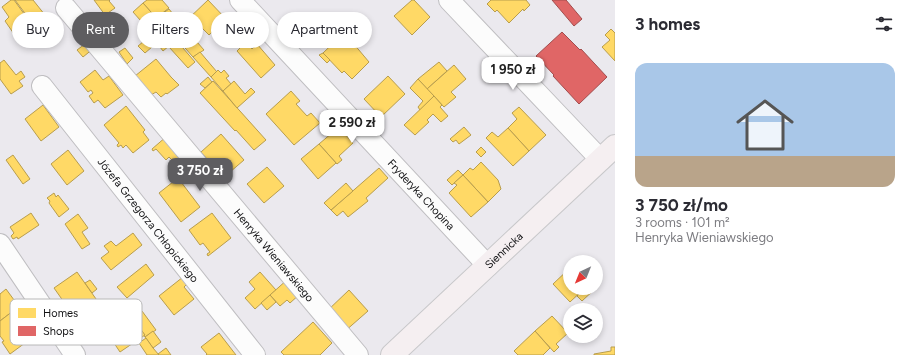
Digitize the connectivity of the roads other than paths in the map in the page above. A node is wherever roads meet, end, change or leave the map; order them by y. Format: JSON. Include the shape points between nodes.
{"nodes":[{"id":1,"x":240,"y":0,"type":"edge"},
{"id":2,"x":449,"y":0,"type":"edge"},
{"id":3,"x":66,"y":8,"type":"dead end"},
{"id":4,"x":42,"y":86,"type":"dead end"},
{"id":5,"x":608,"y":153,"type":"edge"},
{"id":6,"x":0,"y":244,"type":"edge"},
{"id":7,"x":488,"y":266,"type":"junction"},
{"id":8,"x":37,"y":299,"type":"edge"},
{"id":9,"x":67,"y":345,"type":"edge"},
{"id":10,"x":74,"y":355,"type":"edge"},
{"id":11,"x":255,"y":355,"type":"edge"},
{"id":12,"x":358,"y":355,"type":"edge"},
{"id":13,"x":392,"y":355,"type":"edge"}],
"edges":[{"from":1,"to":7,"type":"street","name":"Fryderyka Chopina"},
{"from":2,"to":5,"type":"street"},
{"from":3,"to":12,"type":"street","name":"Henryka Wieniawskiego"},
{"from":4,"to":11,"type":"street","name":"Józefa Grzegorza Chłopickiego"},
{"from":5,"to":7,"type":"main road","name":"Siennicka"},
{"from":6,"to":8,"type":"street"},
{"from":7,"to":13,"type":"main road","name":"Siennicka"},
{"from":9,"to":10,"type":"street"}]}
